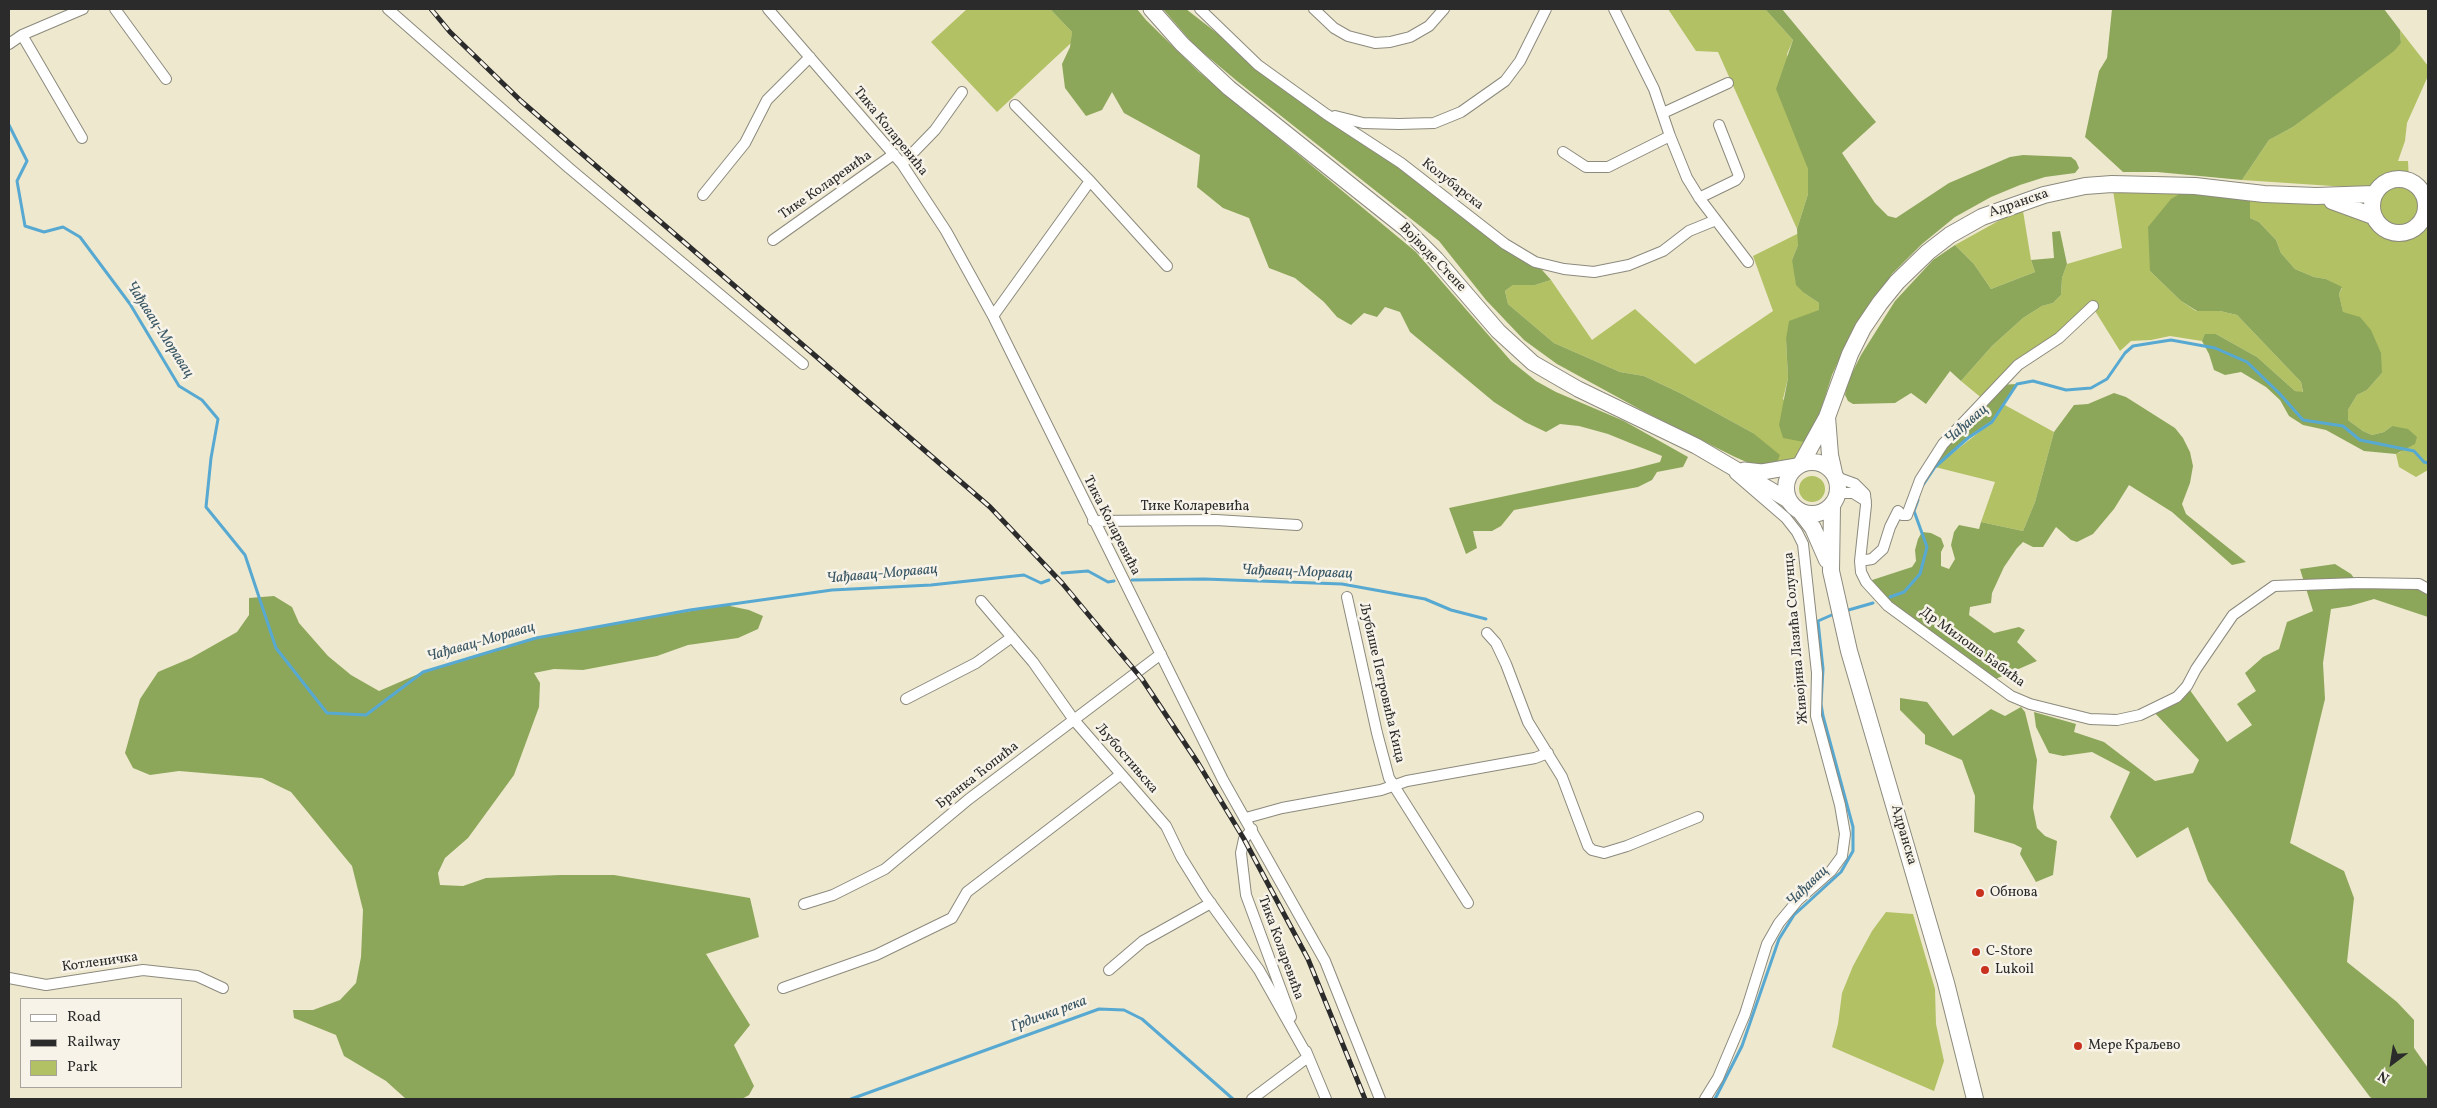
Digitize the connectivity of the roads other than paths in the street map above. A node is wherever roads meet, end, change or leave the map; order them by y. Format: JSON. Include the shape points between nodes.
{"nodes":[{"id":1,"x":115,"y":9,"type":"edge"},
{"id":2,"x":388,"y":9,"type":"edge"},
{"id":3,"x":768,"y":9,"type":"edge"},
{"id":4,"x":1151,"y":9,"type":"edge"},
{"id":5,"x":1200,"y":9,"type":"edge"},
{"id":6,"x":1314,"y":9,"type":"edge"},
{"id":7,"x":1444,"y":9,"type":"edge"},
{"id":8,"x":1546,"y":9,"type":"edge"},
{"id":9,"x":1614,"y":9,"type":"edge"},
{"id":10,"x":76,"y":10,"type":"edge"},
{"id":11,"x":22,"y":35,"type":"junction"},
{"id":12,"x":9,"y":44,"type":"edge"},
{"id":13,"x":810,"y":57,"type":"junction"},
{"id":14,"x":166,"y":79,"type":"dead end"},
{"id":15,"x":1728,"y":83,"type":"dead end"},
{"id":16,"x":962,"y":92,"type":"dead end"},
{"id":17,"x":1016,"y":105,"type":"dead end"},
{"id":18,"x":1662,"y":113,"type":"junction"},
{"id":19,"x":1326,"y":114,"type":"junction"},
{"id":20,"x":1719,"y":125,"type":"dead end"},
{"id":21,"x":1670,"y":136,"type":"junction"},
{"id":22,"x":82,"y":138,"type":"dead end"},
{"id":23,"x":1562,"y":152,"type":"dead end"},
{"id":24,"x":894,"y":154,"type":"junction"},
{"id":25,"x":902,"y":164,"type":"junction"},
{"id":26,"x":1090,"y":181,"type":"junction"},
{"id":27,"x":2374,"y":194,"type":"junction"},
{"id":28,"x":703,"y":195,"type":"dead end"},
{"id":29,"x":2316,"y":196,"type":"junction"},
{"id":30,"x":1699,"y":198,"type":"junction"},
{"id":31,"x":2426,"y":199,"type":"edge"},
{"id":32,"x":2373,"y":216,"type":"junction"},
{"id":33,"x":2426,"y":219,"type":"edge"},
{"id":34,"x":1716,"y":220,"type":"junction"},
{"id":35,"x":773,"y":240,"type":"dead end"},
{"id":36,"x":1748,"y":262,"type":"dead end"},
{"id":37,"x":1167,"y":266,"type":"dead end"},
{"id":38,"x":2092,"y":306,"type":"dead end"},
{"id":39,"x":993,"y":316,"type":"junction"},
{"id":40,"x":803,"y":364,"type":"dead end"},
{"id":41,"x":1827,"y":417,"type":"junction"},
{"id":42,"x":1731,"y":465,"type":"junction"},
{"id":43,"x":1799,"y":465,"type":"junction"},
{"id":44,"x":1835,"y":487,"type":"junction"},
{"id":45,"x":1866,"y":501,"type":"junction"},
{"id":46,"x":1794,"y":506,"type":"junction"},
{"id":47,"x":1093,"y":521,"type":"junction"},
{"id":48,"x":1297,"y":525,"type":"dead end"},
{"id":49,"x":1860,"y":561,"type":"junction"},
{"id":50,"x":1831,"y":571,"type":"junction"},
{"id":51,"x":2428,"y":589,"type":"edge"},
{"id":52,"x":1347,"y":597,"type":"dead end"},
{"id":53,"x":981,"y":601,"type":"dead end"},
{"id":54,"x":1487,"y":633,"type":"dead end"},
{"id":55,"x":1012,"y":637,"type":"junction"},
{"id":56,"x":1161,"y":654,"type":"junction"},
{"id":57,"x":906,"y":699,"type":"dead end"},
{"id":58,"x":1074,"y":720,"type":"junction"},
{"id":59,"x":1548,"y":753,"type":"junction"},
{"id":60,"x":1120,"y":775,"type":"junction"},
{"id":61,"x":1393,"y":785,"type":"junction"},
{"id":62,"x":1698,"y":816,"type":"dead end"},
{"id":63,"x":1246,"y":818,"type":"junction"},
{"id":64,"x":1252,"y":830,"type":"junction"},
{"id":65,"x":1211,"y":903,"type":"junction"},
{"id":66,"x":1468,"y":903,"type":"dead end"},
{"id":67,"x":804,"y":904,"type":"dead end"},
{"id":68,"x":1109,"y":970,"type":"dead end"},
{"id":69,"x":9,"y":978,"type":"edge"},
{"id":70,"x":223,"y":988,"type":"dead end"},
{"id":71,"x":783,"y":988,"type":"dead end"},
{"id":72,"x":1308,"y":1057,"type":"junction"},
{"id":73,"x":1252,"y":1099,"type":"edge"},
{"id":74,"x":1326,"y":1099,"type":"edge"},
{"id":75,"x":1380,"y":1099,"type":"edge"},
{"id":76,"x":1705,"y":1099,"type":"edge"},
{"id":77,"x":1975,"y":1099,"type":"edge"}],
"edges":[{"from":1,"to":14,"type":"street"},
{"from":2,"to":40,"type":"street","via":[[590,186]]},
{"from":3,"to":13,"type":"street","name":"Тика Коларевића"},
{"from":4,"to":42,"type":"street","name":"Војводе Степе","via":[[1182,44],[1229,88],[1406,230],[1436,259],[1502,335],[1533,362],[1578,389]]},
{"from":5,"to":19,"type":"street","name":"Колубарска","via":[[1258,64]]},
{"from":6,"to":7,"type":"street","via":[[1348,36],[1376,43],[1410,37],[1429,26]]},
{"from":8,"to":19,"type":"street","via":[[1520,61],[1504,81],[1461,112],[1434,123],[1399,124],[1363,123]]},
{"from":9,"to":18,"type":"street","via":[[1654,88]]},
{"from":10,"to":11,"type":"street"},
{"from":11,"to":12,"type":"street"},
{"from":11,"to":22,"type":"street"},
{"from":13,"to":24,"type":"street","name":"Тика Коларевића"},
{"from":13,"to":28,"type":"street","via":[[767,100],[745,143]]},
{"from":15,"to":18,"type":"street"},
{"from":16,"to":25,"type":"street","via":[[935,130]]},
{"from":17,"to":26,"type":"street"},
{"from":18,"to":21,"type":"street"},
{"from":19,"to":34,"type":"street","name":"Колубарска","via":[[1401,163],[1505,244],[1535,262],[1594,272],[1629,265],[1663,251],[1689,231]]},
{"from":20,"to":30,"type":"street","via":[[1739,176]]},
{"from":21,"to":23,"type":"street","via":[[1608,167],[1586,167]]},
{"from":21,"to":30,"type":"street"},
{"from":24,"to":25,"type":"street","name":"Тика Коларевића"},
{"from":24,"to":35,"type":"street","name":"Тике Коларевића"},
{"from":25,"to":39,"type":"street","name":"Тика Коларевића","via":[[946,231]]},
{"from":26,"to":37,"type":"street"},
{"from":26,"to":39,"type":"street"},
{"from":27,"to":29,"type":"main road","name":"Адранска"},
{"from":27,"to":31,"type":"main road","via":[[2382,184],[2400,179],[2416,186]]},
{"from":27,"to":32,"type":"main road"},
{"from":29,"to":32,"type":"main road","name":"Адранска"},
{"from":29,"to":41,"type":"main road","name":"Адранска","via":[[2195,186],[2112,184],[2044,195],[1982,217],[1928,252],[1889,291],[1863,328],[1850,354]]},
{"from":30,"to":34,"type":"street"},
{"from":31,"to":33,"type":"main road"},
{"from":32,"to":33,"type":"main road","via":[[2381,227],[2402,234]]},
{"from":34,"to":36,"type":"street"},
{"from":38,"to":49,"type":"street","via":[[2060,338],[2018,365],[1979,406],[1930,461],[1907,514],[1902,515],[1898,511],[1883,549],[1872,558]]},
{"from":39,"to":47,"type":"street","name":"Тика Коларевића"},
{"from":41,"to":43,"type":"main road","name":"Адранска"},
{"from":41,"to":44,"type":"main road","name":"Адранска"},
{"from":42,"to":43,"type":"street","name":"Војводе Степе","via":[[1762,472]]},
{"from":42,"to":46,"type":"street","name":"Војводе Степе"},
{"from":42,"to":76,"type":"street","name":"Живојина Лазића Солунца","via":[[1738,478],[1790,522],[1803,544],[1816,673],[1816,716],[1846,834],[1842,856],[1831,871],[1798,900],[1779,923],[1768,944],[1746,1014],[1718,1078]]},
{"from":43,"to":44,"type":"main road","via":[[1819,462]]},
{"from":43,"to":46,"type":"main road","via":[[1787,479],[1786,489]]},
{"from":44,"to":45,"type":"street"},
{"from":44,"to":45,"type":"street","via":[[1860,487]]},
{"from":44,"to":46,"type":"main road","via":[[1824,512],[1814,515]]},
{"from":44,"to":50,"type":"main road","name":"Адранска"},
{"from":45,"to":49,"type":"street","name":"Др Милоша Бабића"},
{"from":46,"to":50,"type":"main road","name":"Адранска","via":[[1819,538]]},
{"from":47,"to":48,"type":"street","name":"Тике Коларевића","via":[[1234,520]]},
{"from":47,"to":56,"type":"street","name":"Тика Коларевића"},
{"from":49,"to":51,"type":"street","name":"Др Милоша Бабића","via":[[1866,582],[1888,606],[2012,696],[2030,704],[2090,719],[2117,720],[2140,715],[2177,697],[2233,615],[2274,586],[2419,584]]},
{"from":50,"to":77,"type":"main road","name":"Адранска","via":[[1842,623],[1946,984]]},
{"from":52,"to":61,"type":"street","name":"Љубише Петровића Кица","via":[[1377,733]]},
{"from":53,"to":55,"type":"street","name":"Љубостињска"},
{"from":54,"to":59,"type":"street","via":[[1496,643],[1528,722]]},
{"from":55,"to":57,"type":"street","via":[[976,663]]},
{"from":55,"to":58,"type":"street","name":"Љубостињска"},
{"from":56,"to":58,"type":"street","name":"Бранка Ћопића"},
{"from":56,"to":63,"type":"street","name":"Тика Коларевића","via":[[1223,780]]},
{"from":58,"to":60,"type":"street","name":"Љубостињска"},
{"from":58,"to":67,"type":"street","name":"Бранка Ћопића","via":[[969,799],[885,869],[833,895]]},
{"from":59,"to":61,"type":"street"},
{"from":59,"to":62,"type":"street","via":[[1562,777],[1588,846],[1596,852],[1627,846]]},
{"from":60,"to":65,"type":"street","name":"Љубостињска","via":[[1166,826],[1181,857]]},
{"from":60,"to":71,"type":"street","via":[[967,892],[952,918],[876,955]]},
{"from":61,"to":63,"type":"street","via":[[1358,796],[1282,808]]},
{"from":61,"to":66,"type":"street","name":"Љубише Петровића Кица"},
{"from":63,"to":64,"type":"street","name":"Тика Коларевића"},
{"from":64,"to":72,"type":"street","name":"Тика Коларевића","via":[[1244,839],[1241,853],[1246,895]]},
{"from":64,"to":75,"type":"street","via":[[1325,960]]},
{"from":65,"to":68,"type":"street","via":[[1143,941]]},
{"from":65,"to":72,"type":"street","name":"Љубостињска","via":[[1259,970]]},
{"from":69,"to":70,"type":"street","name":"Котленичка","via":[[46,984],[143,970],[197,976]]},
{"from":72,"to":73,"type":"street"},
{"from":72,"to":74,"type":"street","name":"Тика Коларевића"}]}
